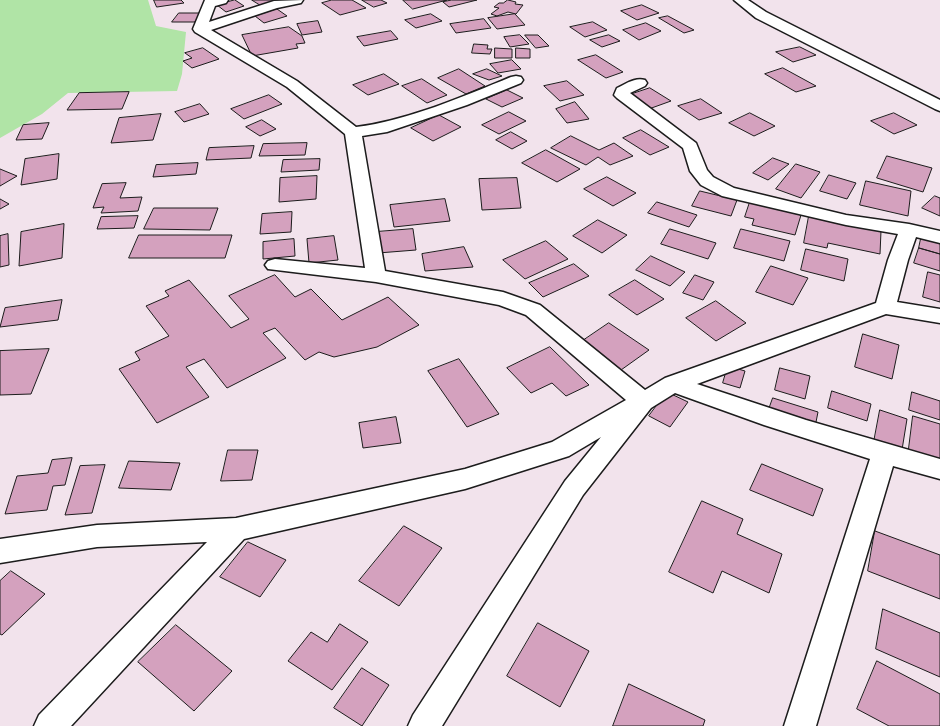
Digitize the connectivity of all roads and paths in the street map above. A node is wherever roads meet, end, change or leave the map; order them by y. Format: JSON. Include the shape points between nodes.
{"nodes":[{"id":1,"x":222,"y":0,"type":"edge"},
{"id":2,"x":297,"y":0,"type":"edge"},
{"id":3,"x":740,"y":0,"type":"edge"},
{"id":4,"x":200,"y":29,"type":"junction"},
{"id":5,"x":516,"y":80,"type":"dead end"},
{"id":6,"x":640,"y":84,"type":"dead end"},
{"id":7,"x":940,"y":106,"type":"edge"},
{"id":8,"x":353,"y":132,"type":"junction"},
{"id":9,"x":909,"y":230,"type":"junction"},
{"id":10,"x":940,"y":237,"type":"edge"},
{"id":11,"x":275,"y":265,"type":"dead end"},
{"id":12,"x":376,"y":276,"type":"junction"},
{"id":13,"x":885,"y":307,"type":"junction"},
{"id":14,"x":940,"y":316,"type":"edge"},
{"id":15,"x":673,"y":384,"type":"junction"},
{"id":16,"x":643,"y":400,"type":"junction"},
{"id":17,"x":884,"y":454,"type":"junction"},
{"id":18,"x":940,"y":469,"type":"edge"},
{"id":19,"x":236,"y":529,"type":"junction"},
{"id":20,"x":0,"y":551,"type":"edge"},
{"id":21,"x":50,"y":726,"type":"edge"},
{"id":22,"x":424,"y":726,"type":"edge"},
{"id":23,"x":800,"y":726,"type":"edge"}],
"edges":[{"from":1,"to":4,"type":"street","via":[[210,3]]},
{"from":2,"to":4,"type":"street"},
{"from":3,"to":7,"type":"street","via":[[761,15]]},
{"from":4,"to":8,"type":"street","via":[[292,84]]},
{"from":5,"to":8,"type":"street","via":[[462,102],[381,129]]},
{"from":6,"to":9,"type":"street","via":[[622,90],[622,95],[690,146],[699,171],[707,181],[728,192],[846,220]]},
{"from":8,"to":12,"type":"street"},
{"from":9,"to":10,"type":"street"},
{"from":9,"to":13,"type":"street"},
{"from":11,"to":12,"type":"street"},
{"from":12,"to":16,"type":"street","via":[[503,299],[533,310]]},
{"from":13,"to":14,"type":"street"},
{"from":13,"to":15,"type":"street"},
{"from":15,"to":16,"type":"street"},
{"from":15,"to":17,"type":"street"},
{"from":16,"to":19,"type":"street","via":[[560,449],[465,480]]},
{"from":16,"to":22,"type":"street","via":[[574,488]]},
{"from":17,"to":18,"type":"street"},
{"from":17,"to":23,"type":"street"},
{"from":19,"to":20,"type":"street","via":[[97,536]]},
{"from":19,"to":21,"type":"street"}]}
